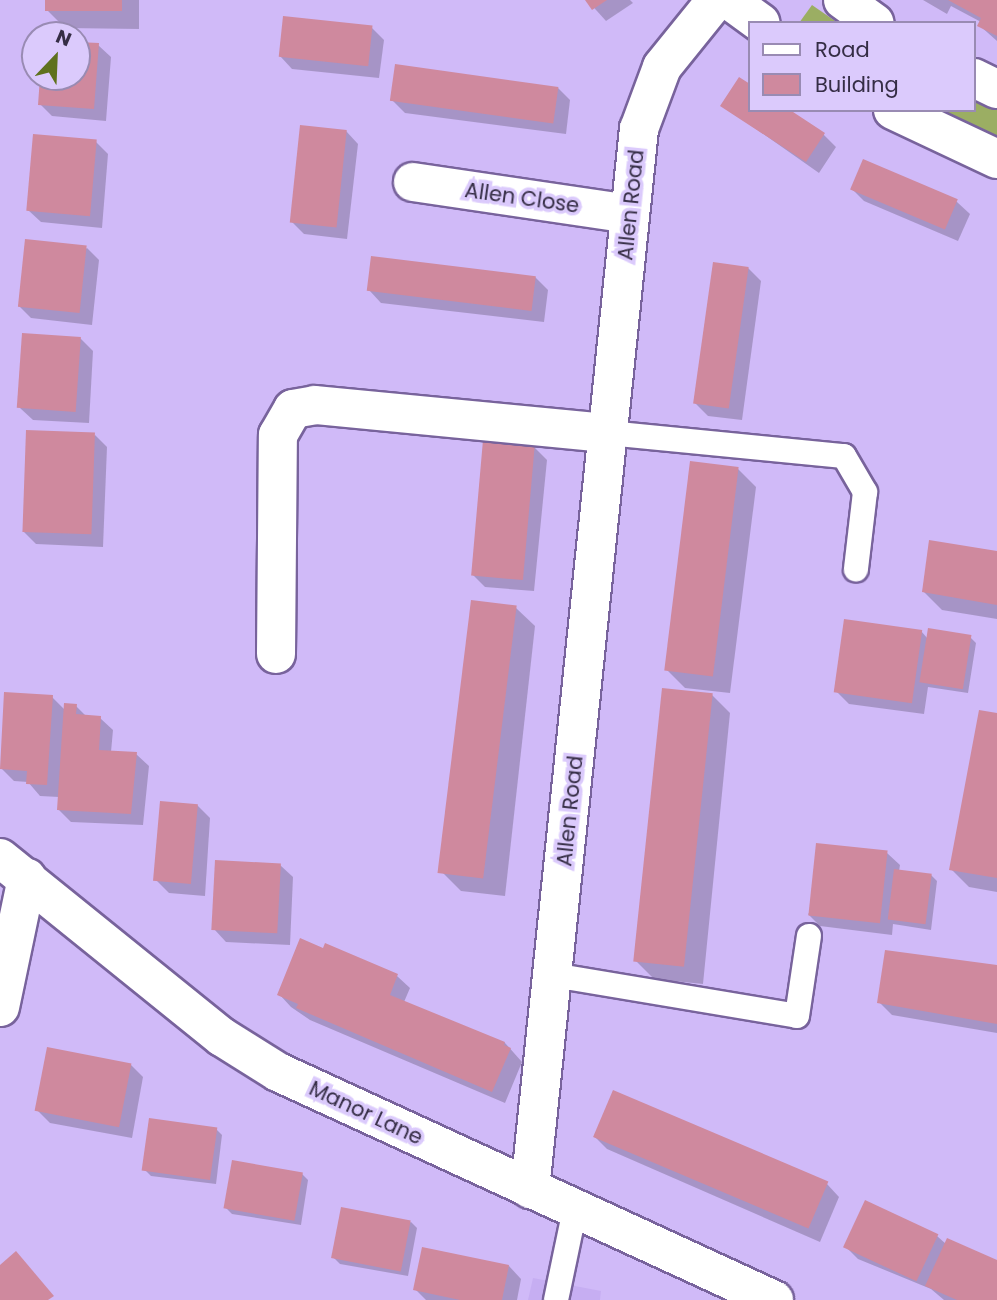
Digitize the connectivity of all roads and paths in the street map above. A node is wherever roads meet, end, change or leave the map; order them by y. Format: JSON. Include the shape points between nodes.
{"nodes":[{"id":1,"x":716,"y":0,"type":"edge"},
{"id":2,"x":729,"y":0,"type":"edge"},
{"id":3,"x":843,"y":0,"type":"edge"},
{"id":4,"x":758,"y":21,"type":"edge"},
{"id":5,"x":872,"y":21,"type":"edge"},
{"id":6,"x":976,"y":79,"type":"edge"},
{"id":7,"x":997,"y":89,"type":"edge"},
{"id":8,"x":897,"y":112,"type":"edge"},
{"id":9,"x":997,"y":159,"type":"edge"},
{"id":10,"x":413,"y":182,"type":"dead end"},
{"id":11,"x":631,"y":214,"type":"junction"},
{"id":12,"x":608,"y":433,"type":"junction"},
{"id":13,"x":856,"y":569,"type":"dead end"},
{"id":14,"x":276,"y":654,"type":"dead end"},
{"id":15,"x":14,"y":869,"type":"edge"},
{"id":16,"x":809,"y":936,"type":"dead end"},
{"id":17,"x":553,"y":975,"type":"junction"},
{"id":18,"x":0,"y":1007,"type":"edge"},
{"id":19,"x":530,"y":1189,"type":"junction"},
{"id":20,"x":575,"y":1209,"type":"junction"},
{"id":21,"x":556,"y":1300,"type":"edge"},
{"id":22,"x":774,"y":1300,"type":"edge"}],
"edges":[{"from":1,"to":11,"type":"street","name":"Allen Road","via":[[662,67],[639,129]]},
{"from":2,"to":4,"type":"street"},
{"from":3,"to":5,"type":"street"},
{"from":6,"to":7,"type":"street"},
{"from":8,"to":9,"type":"street"},
{"from":10,"to":11,"type":"street","name":"Allen Close"},
{"from":11,"to":12,"type":"street","name":"Allen Road"},
{"from":12,"to":13,"type":"lane","via":[[844,456],[864,492]]},
{"from":12,"to":14,"type":"street","via":[[315,405],[293,409],[278,435]]},
{"from":12,"to":17,"type":"street","name":"Allen Road"},
{"from":15,"to":18,"type":"street"},
{"from":15,"to":19,"type":"street","name":"Manor Lane","via":[[222,1037],[278,1072]]},
{"from":16,"to":17,"type":"lane","via":[[797,1016]]},
{"from":17,"to":19,"type":"street","name":"Allen Road"},
{"from":19,"to":20,"type":"street","name":"Manor Lane"},
{"from":20,"to":21,"type":"lane"},
{"from":20,"to":22,"type":"street","name":"Manor Lane"}]}
